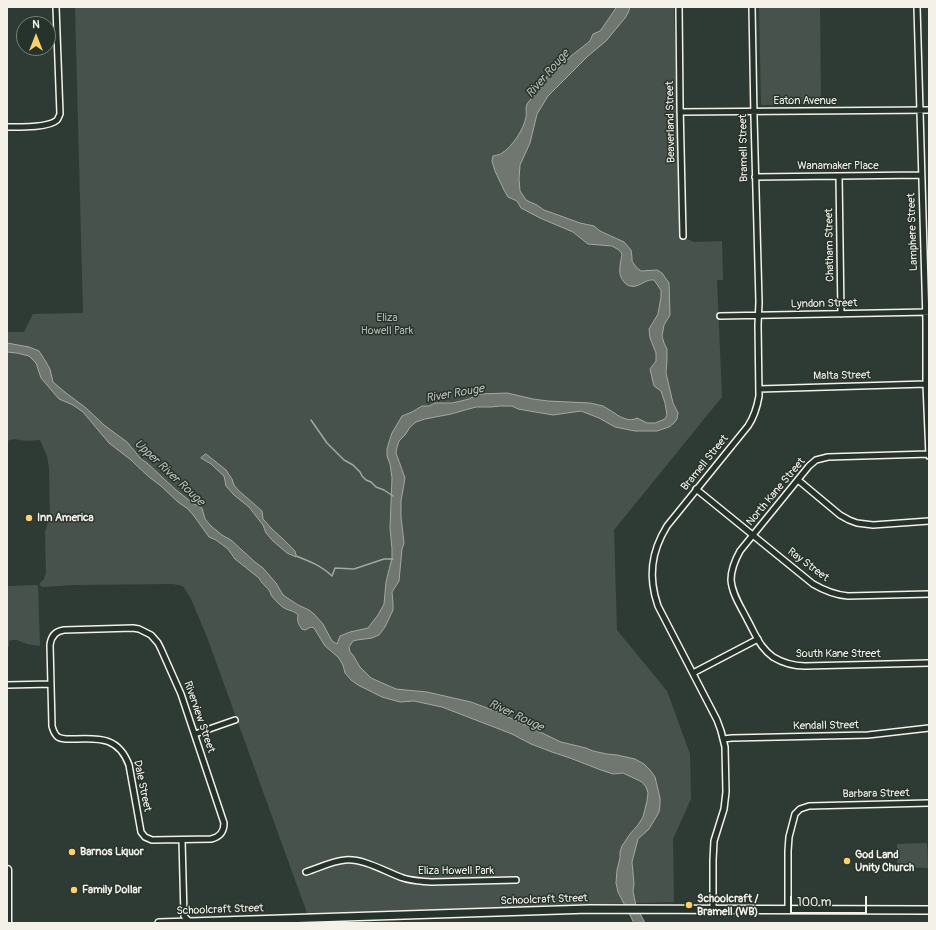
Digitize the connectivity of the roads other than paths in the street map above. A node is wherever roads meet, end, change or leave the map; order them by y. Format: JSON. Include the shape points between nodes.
{"nodes":[{"id":1,"x":56,"y":7,"type":"edge"},
{"id":2,"x":679,"y":7,"type":"edge"},
{"id":3,"x":752,"y":7,"type":"edge"},
{"id":4,"x":917,"y":7,"type":"edge"},
{"id":5,"x":920,"y":110,"type":"junction"},
{"id":6,"x":929,"y":110,"type":"edge"},
{"id":7,"x":753,"y":111,"type":"junction"},
{"id":8,"x":680,"y":112,"type":"junction"},
{"id":9,"x":7,"y":127,"type":"edge"},
{"id":10,"x":921,"y":175,"type":"junction"},
{"id":11,"x":838,"y":176,"type":"junction"},
{"id":12,"x":755,"y":177,"type":"junction"},
{"id":13,"x":683,"y":236,"type":"dead end"},
{"id":14,"x":927,"y":312,"type":"edge"},
{"id":15,"x":841,"y":314,"type":"junction"},
{"id":16,"x":759,"y":315,"type":"junction"},
{"id":17,"x":720,"y":316,"type":"dead end"},
{"id":18,"x":926,"y":384,"type":"junction"},
{"id":19,"x":759,"y":389,"type":"junction"},
{"id":20,"x":929,"y":455,"type":"edge"},
{"id":21,"x":798,"y":480,"type":"junction"},
{"id":22,"x":696,"y":489,"type":"junction"},
{"id":23,"x":929,"y":521,"type":"edge"},
{"id":24,"x":753,"y":535,"type":"junction"},
{"id":25,"x":929,"y":594,"type":"edge"},
{"id":26,"x":758,"y":639,"type":"junction"},
{"id":27,"x":929,"y":663,"type":"edge"},
{"id":28,"x":693,"y":673,"type":"junction"},
{"id":29,"x":51,"y":684,"type":"junction"},
{"id":30,"x":7,"y":685,"type":"edge"},
{"id":31,"x":235,"y":720,"type":"dead end"},
{"id":32,"x":929,"y":728,"type":"edge"},
{"id":33,"x":195,"y":734,"type":"junction"},
{"id":34,"x":723,"y":739,"type":"junction"},
{"id":35,"x":929,"y":803,"type":"edge"},
{"id":36,"x":182,"y":840,"type":"junction"},
{"id":37,"x":7,"y":870,"type":"edge"},
{"id":38,"x":306,"y":872,"type":"dead end"},
{"id":39,"x":516,"y":880,"type":"dead end"},
{"id":40,"x":7,"y":896,"type":"edge"},
{"id":41,"x":713,"y":909,"type":"junction"},
{"id":42,"x":788,"y":909,"type":"junction"},
{"id":43,"x":929,"y":910,"type":"edge"},
{"id":44,"x":190,"y":922,"type":"edge"},
{"id":45,"x":313,"y":922,"type":"edge"},
{"id":46,"x":7,"y":923,"type":"edge"},
{"id":47,"x":159,"y":923,"type":"edge"}],
"edges":[{"from":1,"to":9,"type":"street","via":[[60,114],[58,119],[43,125]]},
{"from":2,"to":8,"type":"street","name":"Beaverland Street"},
{"from":3,"to":7,"type":"street","name":"Bramell Street"},
{"from":4,"to":5,"type":"street","name":"Lamphere Street"},
{"from":5,"to":6,"type":"street","name":"Eaton Avenue"},
{"from":5,"to":7,"type":"street","name":"Eaton Avenue"},
{"from":5,"to":10,"type":"street","name":"Lamphere Street"},
{"from":7,"to":8,"type":"street","name":"Eaton Avenue"},
{"from":7,"to":12,"type":"street","name":"Bramell Street"},
{"from":8,"to":13,"type":"street","name":"Beaverland Street"},
{"from":10,"to":11,"type":"street","name":"Wanamaker Place"},
{"from":10,"to":14,"type":"street","name":"Lamphere Street"},
{"from":11,"to":12,"type":"street","name":"Wanamaker Place"},
{"from":11,"to":15,"type":"street","name":"Chatham Street"},
{"from":12,"to":16,"type":"street","name":"Bramell Street"},
{"from":14,"to":15,"type":"street","name":"Lyndon Street"},
{"from":14,"to":18,"type":"street","name":"Lamphere Street"},
{"from":15,"to":16,"type":"street","name":"Lyndon Street"},
{"from":16,"to":17,"type":"street","name":"Lyndon Street"},
{"from":16,"to":19,"type":"street","name":"Bramell Street"},
{"from":18,"to":19,"type":"street","name":"Malta Street"},
{"from":18,"to":20,"type":"street","name":"Lamphere Street"},
{"from":19,"to":22,"type":"street","name":"Bramell Street","via":[[758,405],[752,419]]},
{"from":20,"to":21,"type":"street","name":"North Kane Street","via":[[824,458],[816,460]]},
{"from":21,"to":23,"type":"street","via":[[840,515],[857,523],[873,526]]},
{"from":21,"to":24,"type":"street","name":"North Kane Street"},
{"from":22,"to":24,"type":"street","name":"Ray Street"},
{"from":22,"to":28,"type":"street","name":"Bramell Street","via":[[662,534],[652,572],[658,606]]},
{"from":24,"to":25,"type":"street","name":"Ray Street","via":[[813,584],[832,594]]},
{"from":24,"to":26,"type":"street","name":"North Kane Street","via":[[735,559],[731,581],[734,594]]},
{"from":26,"to":27,"type":"street","name":"South Kane Street","via":[[764,649],[774,657],[784,663],[798,666]]},
{"from":26,"to":28,"type":"street"},
{"from":28,"to":34,"type":"street","name":"Bramell Street","via":[[717,720]]},
{"from":29,"to":30,"type":"street"},
{"from":29,"to":33,"type":"street","name":"Riverview Street","via":[[50,642],[55,633],[61,630],[139,629],[151,635],[158,643],[181,694]]},
{"from":29,"to":36,"type":"street","name":"Dale Street","via":[[52,726],[56,735],[64,739],[101,739],[117,747],[125,755],[129,765],[143,834],[152,840]]},
{"from":31,"to":33,"type":"street"},
{"from":32,"to":34,"type":"street","name":"Kendall Street","via":[[868,735]]},
{"from":33,"to":36,"type":"street","name":"Riverview Street","via":[[224,827],[215,838]]},
{"from":34,"to":41,"type":"street","name":"Bramell Street","via":[[726,792],[724,809],[714,841]]},
{"from":35,"to":42,"type":"street","name":"Barbara Street","via":[[804,807],[797,812],[788,844]]},
{"from":36,"to":44,"type":"street","via":[[184,916]]},
{"from":37,"to":40,"type":"main road"},
{"from":38,"to":39,"type":"street","name":"Eliza Howell Park","via":[[346,860],[361,862],[418,881]]},
{"from":40,"to":46,"type":"main road"},
{"from":41,"to":42,"type":"main road","name":"Schoolcraft Street"},
{"from":41,"to":45,"type":"main road","name":"Schoolcraft Street","via":[[558,910]]},
{"from":42,"to":43,"type":"main road","name":"Schoolcraft Street"},
{"from":44,"to":45,"type":"main road","name":"Schoolcraft Street"},
{"from":44,"to":47,"type":"main road","name":"Schoolcraft Street"}]}
